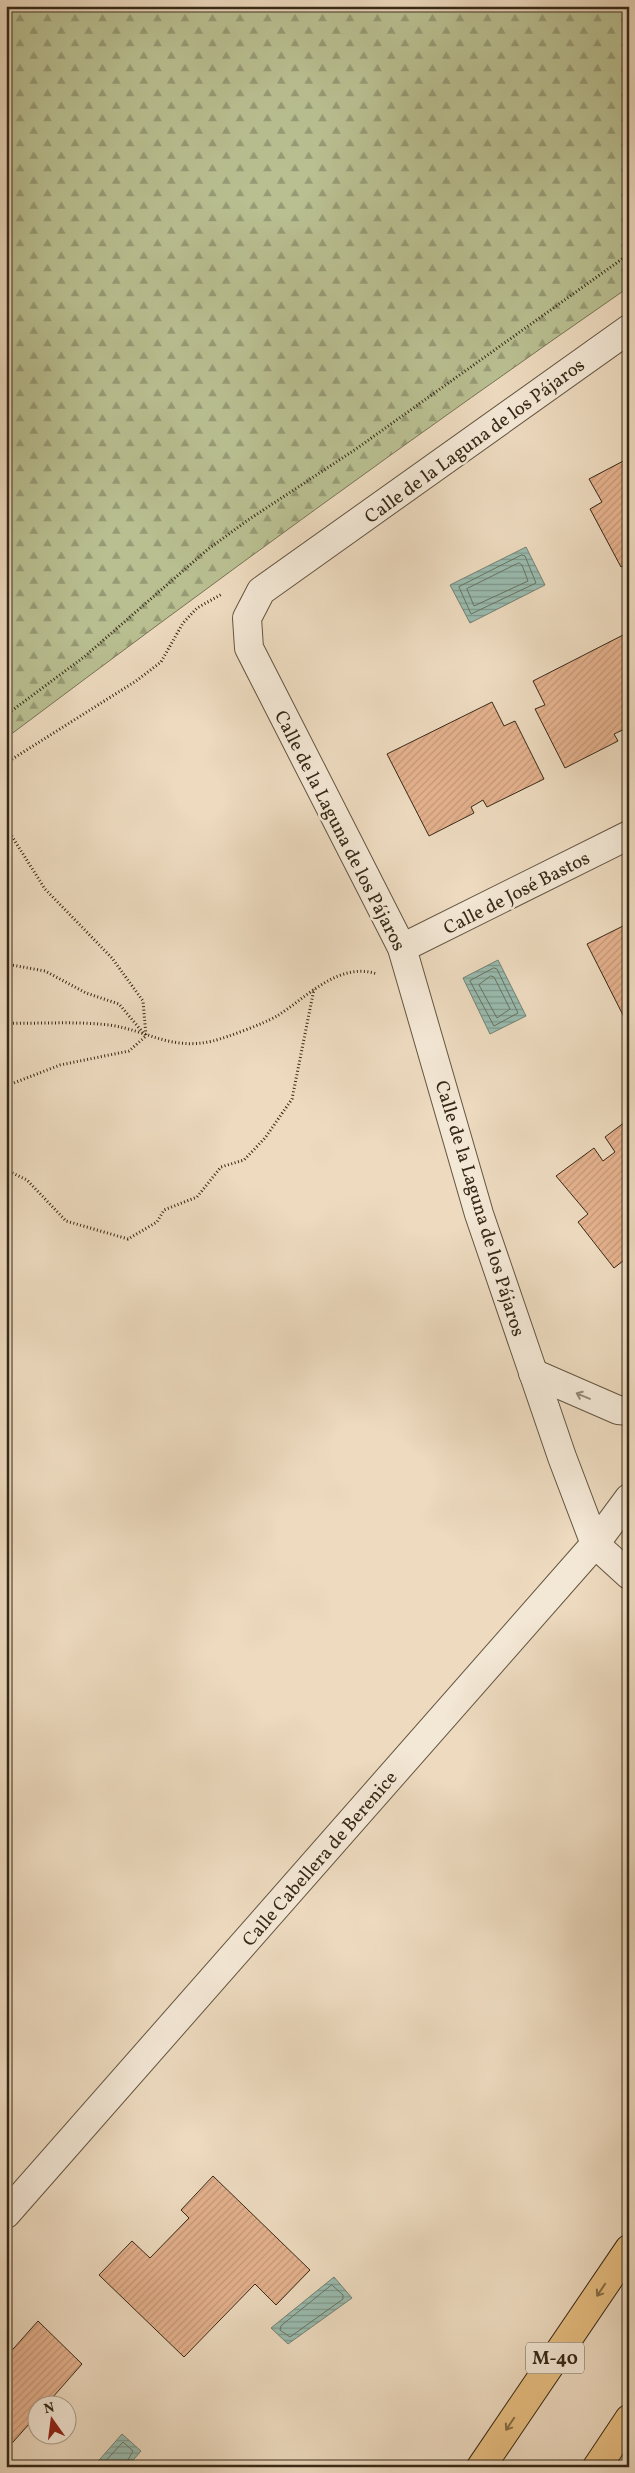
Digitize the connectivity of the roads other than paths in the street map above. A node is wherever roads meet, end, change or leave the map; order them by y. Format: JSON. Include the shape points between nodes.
{"nodes":[{"id":1,"x":629,"y":329,"type":"edge"},
{"id":2,"x":629,"y":835,"type":"edge"},
{"id":3,"x":402,"y":948,"type":"junction"},
{"id":4,"x":533,"y":1373,"type":"junction"},
{"id":5,"x":629,"y":1411,"type":"edge"},
{"id":6,"x":629,"y":1498,"type":"edge"},
{"id":7,"x":595,"y":1544,"type":"junction"},
{"id":8,"x":629,"y":1575,"type":"edge"},
{"id":9,"x":6,"y":2214,"type":"edge"},
{"id":10,"x":629,"y":2249,"type":"edge"},
{"id":11,"x":629,"y":2420,"type":"edge"},
{"id":12,"x":481,"y":2467,"type":"edge"},
{"id":13,"x":597,"y":2467,"type":"edge"}],
"edges":[{"from":1,"to":3,"type":"street","name":"Calle de la Laguna de los Pájaros","via":[[262,591],[247,618],[249,648]]},
{"from":2,"to":3,"type":"street","name":"Calle de José Bastos"},
{"from":3,"to":4,"type":"street","name":"Calle de la Laguna de los Pájaros","via":[[479,1214]]},
{"from":5,"to":4,"type":"street","one_way":true,"via":[[618,1410]]},
{"from":4,"to":7,"type":"street","name":"Calle de la Laguna de los Pájaros"},
{"from":6,"to":7,"type":"street","name":"Calle Cabellera de Berenice"},
{"from":7,"to":8,"type":"street","name":"Calle de la Laguna de los Pájaros"},
{"from":7,"to":9,"type":"street","name":"Calle Cabellera de Berenice"},
{"from":10,"to":12,"type":"highway","number":"M-40","one_way":true},
{"from":11,"to":13,"type":"highway"}]}
